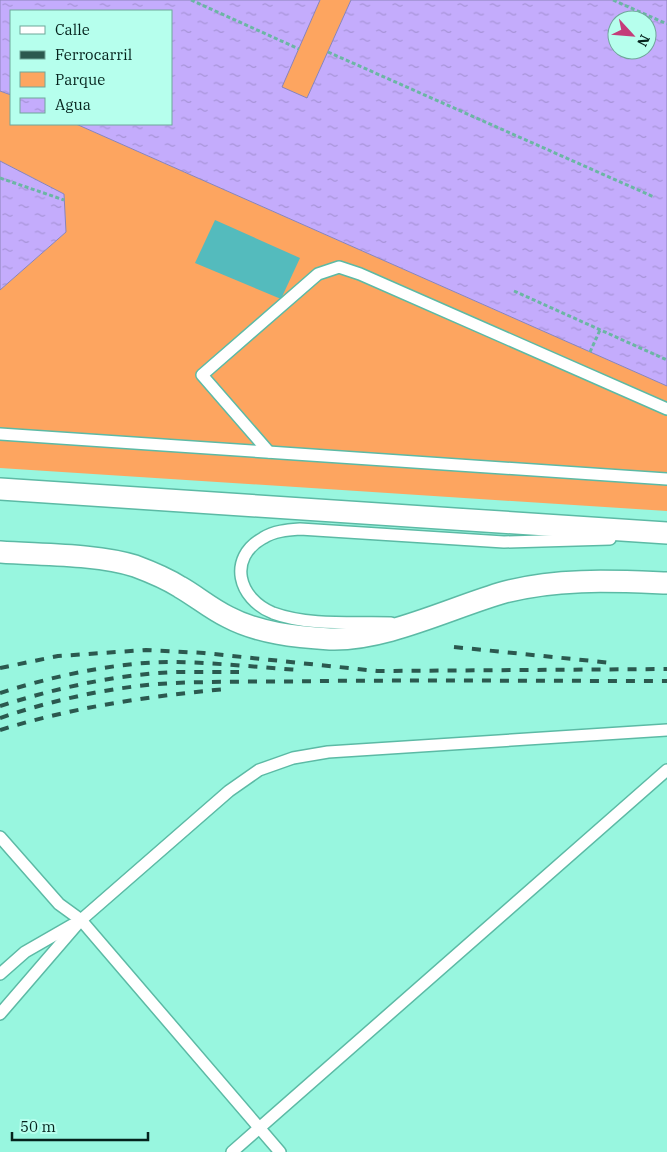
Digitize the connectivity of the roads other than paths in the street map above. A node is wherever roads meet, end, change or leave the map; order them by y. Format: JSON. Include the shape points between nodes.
{"nodes":[{"id":1,"x":667,"y":409,"type":"edge"},
{"id":2,"x":0,"y":434,"type":"edge"},
{"id":3,"x":269,"y":452,"type":"junction"},
{"id":4,"x":667,"y":479,"type":"edge"},
{"id":5,"x":0,"y":489,"type":"edge"},
{"id":6,"x":667,"y":535,"type":"edge"},
{"id":7,"x":0,"y":552,"type":"edge"},
{"id":8,"x":667,"y":583,"type":"edge"},
{"id":9,"x":413,"y":623,"type":"junction"},
{"id":10,"x":667,"y":730,"type":"edge"},
{"id":11,"x":667,"y":770,"type":"edge"},
{"id":12,"x":0,"y":838,"type":"edge"},
{"id":13,"x":80,"y":920,"type":"junction"},
{"id":14,"x":0,"y":974,"type":"edge"},
{"id":15,"x":0,"y":1014,"type":"edge"},
{"id":16,"x":259,"y":1128,"type":"junction"},
{"id":17,"x":232,"y":1152,"type":"edge"},
{"id":18,"x":280,"y":1152,"type":"edge"}],
"edges":[{"from":1,"to":3,"type":"lane","via":[[339,267],[318,274],[202,375]]},
{"from":2,"to":3,"type":"lane"},
{"from":3,"to":4,"type":"lane"},
{"from":5,"to":6,"type":"street"},
{"from":6,"to":9,"type":"lane","via":[[504,542],[300,529],[284,530],[263,538],[248,550],[243,560],[241,569],[245,591],[258,605],[272,612],[341,622]]},
{"from":7,"to":9,"type":"street","via":[[106,560],[134,566],[164,578],[228,618],[268,632],[333,639],[377,633]]},
{"from":8,"to":9,"type":"street","via":[[603,581],[532,587]]},
{"from":10,"to":13,"type":"lane","via":[[328,752],[293,758],[259,770],[229,791]]},
{"from":11,"to":16,"type":"lane"},
{"from":12,"to":13,"type":"lane","via":[[59,904]]},
{"from":13,"to":14,"type":"lane","via":[[25,952]]},
{"from":13,"to":15,"type":"lane"},
{"from":13,"to":16,"type":"lane"},
{"from":16,"to":17,"type":"lane"},
{"from":16,"to":18,"type":"lane"}]}
